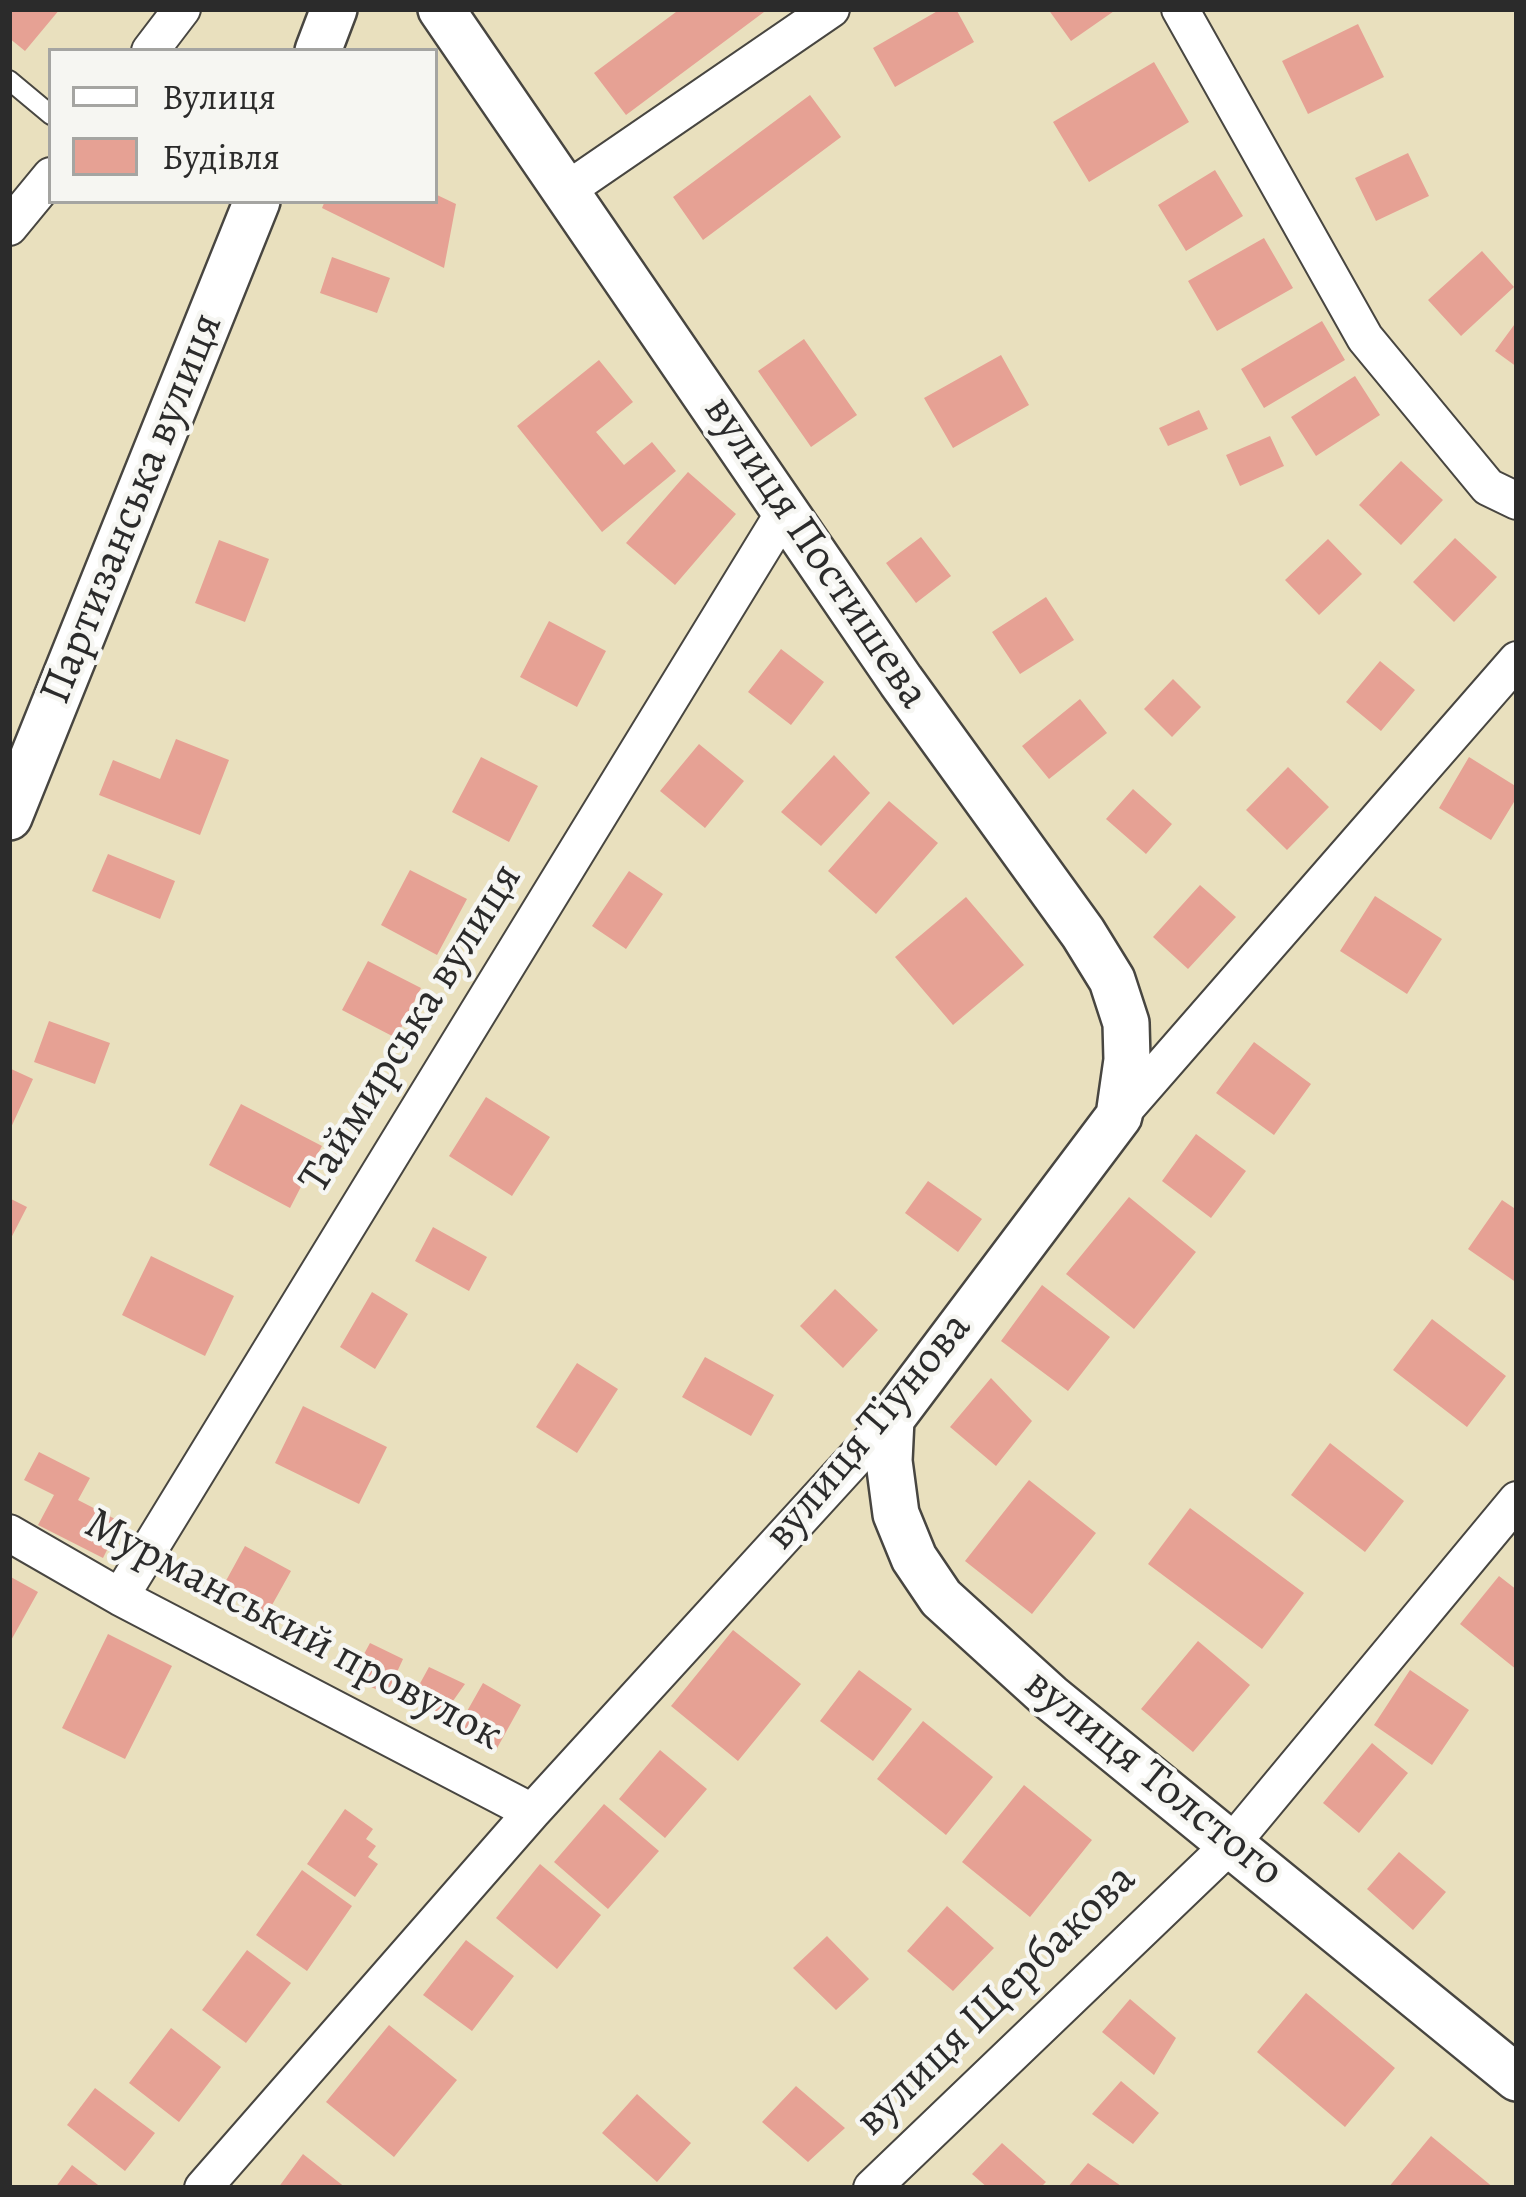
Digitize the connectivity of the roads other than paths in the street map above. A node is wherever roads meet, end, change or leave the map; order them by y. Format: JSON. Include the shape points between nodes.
{"nodes":[{"id":1,"x":182,"y":9,"type":"edge"},
{"id":2,"x":334,"y":9,"type":"edge"},
{"id":3,"x":441,"y":9,"type":"edge"},
{"id":4,"x":831,"y":9,"type":"edge"},
{"id":5,"x":1180,"y":9,"type":"edge"},
{"id":6,"x":152,"y":48,"type":"edge"},
{"id":7,"x":318,"y":48,"type":"edge"},
{"id":8,"x":9,"y":80,"type":"edge"},
{"id":9,"x":48,"y":112,"type":"edge"},
{"id":10,"x":48,"y":180,"type":"edge"},
{"id":11,"x":567,"y":190,"type":"junction"},
{"id":12,"x":256,"y":204,"type":"edge"},
{"id":13,"x":9,"y":226,"type":"edge"},
{"id":14,"x":1517,"y":501,"type":"edge"},
{"id":15,"x":785,"y":511,"type":"junction"},
{"id":16,"x":1517,"y":660,"type":"edge"},
{"id":17,"x":9,"y":818,"type":"edge"},
{"id":18,"x":1119,"y":1116,"type":"junction"},
{"id":19,"x":891,"y":1419,"type":"junction"},
{"id":20,"x":1517,"y":1501,"type":"edge"},
{"id":21,"x":9,"y":1533,"type":"edge"},
{"id":22,"x":120,"y":1597,"type":"junction"},
{"id":23,"x":532,"y":1812,"type":"junction"},
{"id":24,"x":1232,"y":1843,"type":"junction"},
{"id":25,"x":1517,"y":2078,"type":"edge"},
{"id":26,"x":203,"y":2188,"type":"edge"},
{"id":27,"x":872,"y":2188,"type":"edge"}],
"edges":[{"from":1,"to":6,"type":"street"},
{"from":2,"to":7,"type":"street"},
{"from":3,"to":11,"type":"street","name":"вулиця Постишева"},
{"from":4,"to":11,"type":"street"},
{"from":5,"to":14,"type":"street","via":[[1365,338],[1488,487]]},
{"from":8,"to":9,"type":"lane"},
{"from":10,"to":13,"type":"street"},
{"from":11,"to":15,"type":"street","name":"вулиця Постишева"},
{"from":12,"to":17,"type":"street","name":"Партизанська вулиця"},
{"from":15,"to":18,"type":"street","name":"вулиця Постишева","via":[[1112,980],[1126,1022]]},
{"from":15,"to":22,"type":"street","name":"Таймирська вулиця"},
{"from":16,"to":18,"type":"street","name":"вулиця Тіунова"},
{"from":18,"to":19,"type":"street","name":"вулиця Тіунова"},
{"from":19,"to":23,"type":"street","name":"вулиця Тіунова"},
{"from":19,"to":24,"type":"street","name":"вулиця Толстого","via":[[896,1514],[941,1598]]},
{"from":20,"to":24,"type":"street","name":"вулиця Щербакова"},
{"from":21,"to":22,"type":"street","name":"Мурманський провулок"},
{"from":22,"to":23,"type":"street","name":"Мурманський провулок"},
{"from":23,"to":26,"type":"street","name":"вулиця Тіунова"},
{"from":24,"to":25,"type":"street","name":"вулиця Толстого"},
{"from":24,"to":27,"type":"street","name":"вулиця Щербакова"}]}
